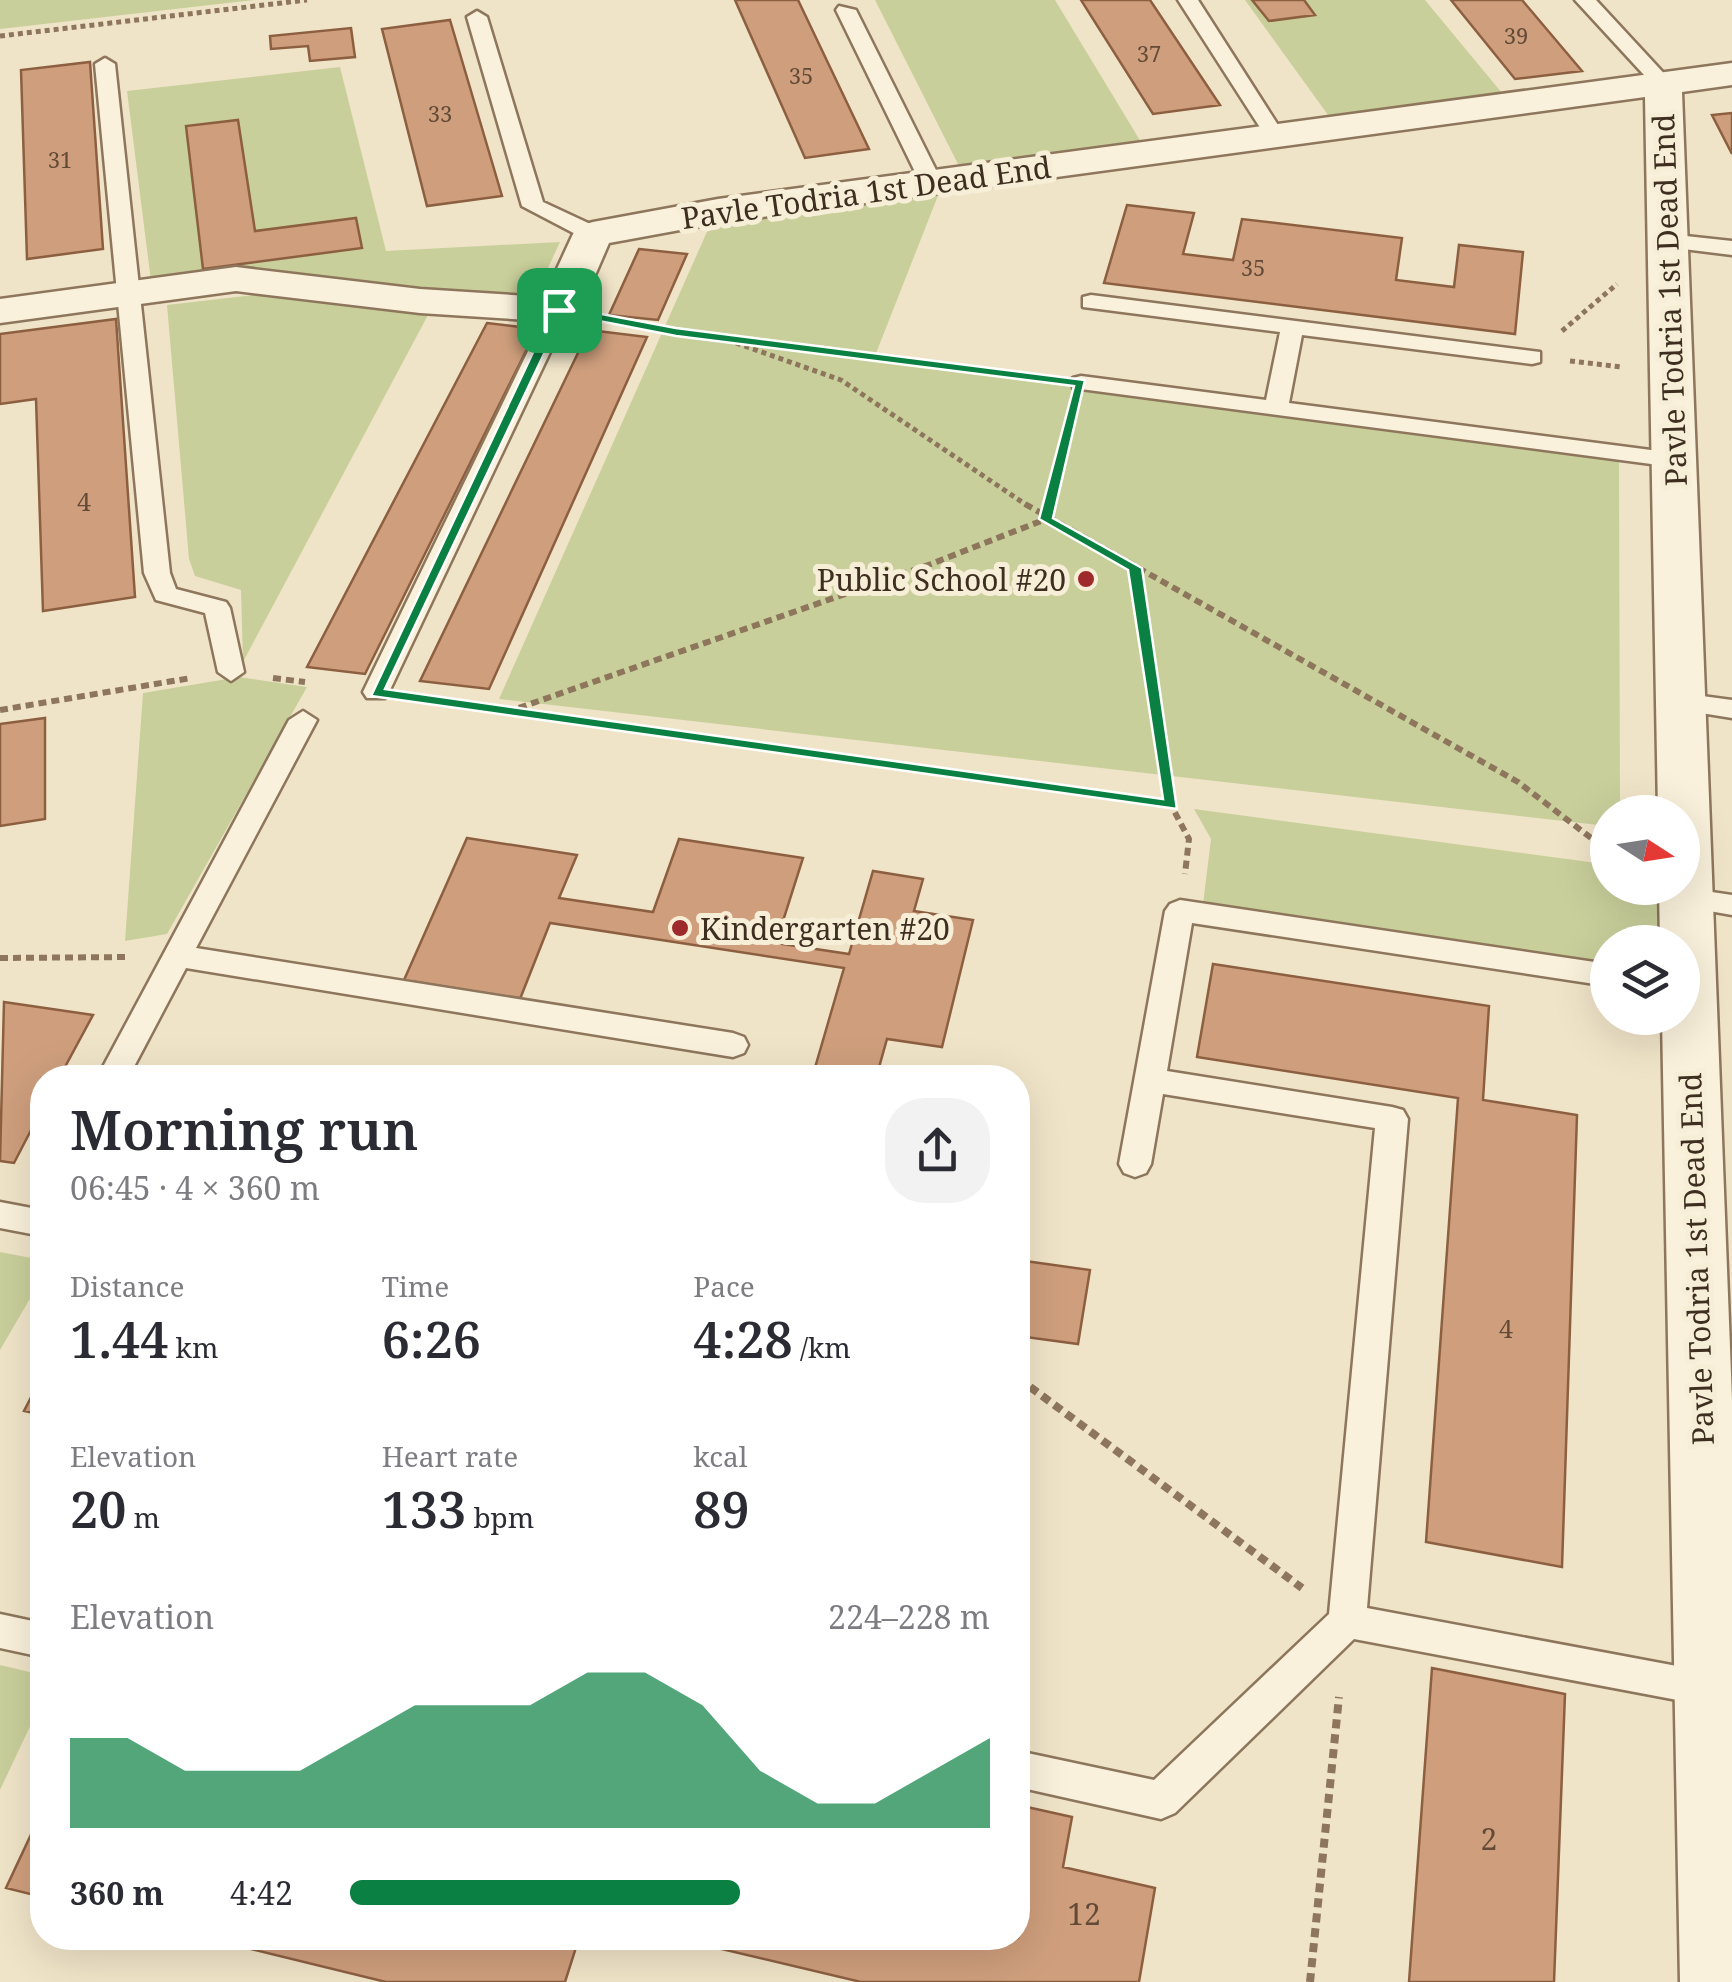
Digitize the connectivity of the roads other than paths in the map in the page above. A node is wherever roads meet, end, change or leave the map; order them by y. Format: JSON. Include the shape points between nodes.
{"nodes":[{"id":1,"x":1188,"y":0,"type":"edge"},
{"id":2,"x":1584,"y":0,"type":"edge"},
{"id":3,"x":846,"y":10,"type":"dead end"},
{"id":4,"x":476,"y":17,"type":"dead end"},
{"id":5,"x":105,"y":64,"type":"dead end"},
{"id":6,"x":1732,"y":74,"type":"edge"},
{"id":7,"x":1663,"y":84,"type":"junction"},
{"id":8,"x":1275,"y":136,"type":"junction"},
{"id":9,"x":930,"y":182,"type":"junction"},
{"id":10,"x":594,"y":234,"type":"junction"},
{"id":11,"x":1667,"y":242,"type":"junction"},
{"id":12,"x":1732,"y":248,"type":"edge"},
{"id":13,"x":132,"y":292,"type":"junction"},
{"id":14,"x":1091,"y":302,"type":"dead end"},
{"id":15,"x":559,"y":310,"type":"junction"},
{"id":16,"x":0,"y":311,"type":"edge"},
{"id":17,"x":1292,"y":327,"type":"junction"},
{"id":18,"x":1532,"y":357,"type":"road end"},
{"id":19,"x":1081,"y":383,"type":"road end"},
{"id":20,"x":1276,"y":409,"type":"junction"},
{"id":21,"x":1674,"y":460,"type":"junction"},
{"id":22,"x":231,"y":672,"type":"road end"},
{"id":23,"x":376,"y":692,"type":"road end"},
{"id":24,"x":1706,"y":705,"type":"edge"},
{"id":25,"x":302,"y":720,"type":"dead end"},
{"id":26,"x":1709,"y":901,"type":"edge"},
{"id":27,"x":1700,"y":933,"type":"edge"},
{"id":28,"x":178,"y":956,"type":"junction"},
{"id":29,"x":1590,"y":972,"type":"edge"},
{"id":30,"x":1691,"y":1035,"type":"edge"},
{"id":31,"x":732,"y":1044,"type":"dead end"},
{"id":32,"x":119,"y":1065,"type":"edge"},
{"id":33,"x":1150,"y":1080,"type":"junction"},
{"id":34,"x":1135,"y":1164,"type":"dead end"},
{"id":35,"x":1713,"y":1212,"type":"edge"},
{"id":36,"x":1718,"y":1576,"type":"edge"},
{"id":37,"x":1347,"y":1621,"type":"junction"},
{"id":38,"x":0,"y":1630,"type":"edge"},
{"id":39,"x":30,"y":1637,"type":"edge"},
{"id":40,"x":1709,"y":1689,"type":"junction"},
{"id":41,"x":1030,"y":1772,"type":"edge"},
{"id":42,"x":1722,"y":1948,"type":"edge"}],
"edges":[{"from":1,"to":8,"type":"lane"},
{"from":2,"to":7,"type":"lane"},
{"from":3,"to":9,"type":"lane"},
{"from":4,"to":10,"type":"lane","via":[[532,206]]},
{"from":5,"to":13,"type":"lane"},
{"from":6,"to":7,"type":"street"},
{"from":7,"to":8,"type":"street","name":"Pavle Todria 1st Dead End"},
{"from":7,"to":11,"type":"street","name":"Pavle Todria 1st Dead End"},
{"from":8,"to":9,"type":"street","name":"Pavle Todria 1st Dead End"},
{"from":9,"to":10,"type":"street","name":"Pavle Todria 1st Dead End"},
{"from":10,"to":15,"type":"street"},
{"from":11,"to":12,"type":"lane"},
{"from":11,"to":21,"type":"street","name":"Pavle Todria 1st Dead End"},
{"from":13,"to":15,"type":"street","via":[[236,280]]},
{"from":13,"to":16,"type":"street"},
{"from":13,"to":22,"type":"lane","via":[[158,574],[165,594],[217,608]]},
{"from":14,"to":17,"type":"lane"},
{"from":15,"to":23,"type":"lane"},
{"from":17,"to":18,"type":"lane"},
{"from":17,"to":20,"type":"lane"},
{"from":19,"to":20,"type":"lane"},
{"from":20,"to":21,"type":"lane"},
{"from":21,"to":24,"type":"street","name":"Pavle Todria 1st Dead End"},
{"from":24,"to":26,"type":"street","name":"Pavle Todria 1st Dead End"},
{"from":25,"to":28,"type":"lane"},
{"from":26,"to":27,"type":"street","name":"Pavle Todria 1st Dead End"},
{"from":28,"to":31,"type":"lane"},
{"from":28,"to":32,"type":"lane"},
{"from":29,"to":33,"type":"lane","via":[[1180,911]]},
{"from":30,"to":35,"type":"street","name":"Pavle Todria 1st Dead End"},
{"from":33,"to":34,"type":"lane"},
{"from":33,"to":37,"type":"lane","via":[[1392,1119]]},
{"from":35,"to":36,"type":"street","name":"Pavle Todria 1st Dead End"},
{"from":36,"to":40,"type":"street","name":"Pavle Todria 1st Dead End"},
{"from":37,"to":40,"type":"lane"},
{"from":37,"to":41,"type":"lane","via":[[1162,1800]]},
{"from":38,"to":39,"type":"lane"},
{"from":40,"to":42,"type":"street","name":"Pavle Todria 1st Dead End"}]}
